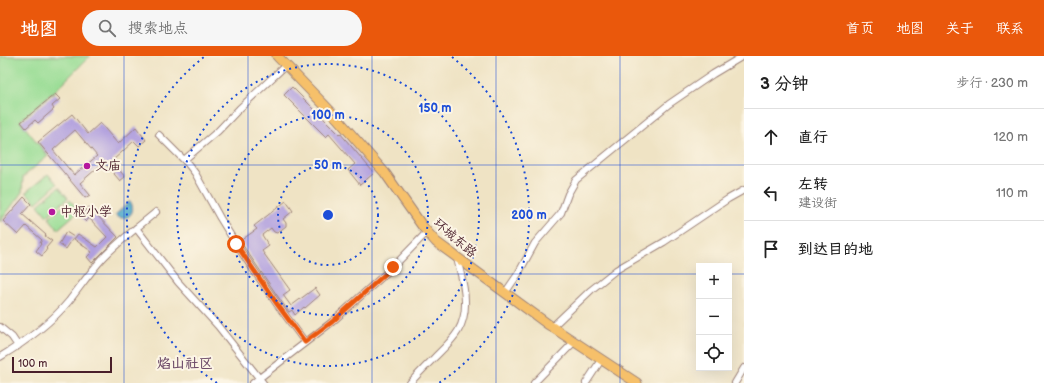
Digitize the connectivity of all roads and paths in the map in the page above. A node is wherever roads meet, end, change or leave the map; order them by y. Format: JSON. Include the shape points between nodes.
{"nodes":[{"id":1,"x":277,"y":56,"type":"edge"},
{"id":2,"x":743,"y":56,"type":"edge"},
{"id":3,"x":286,"y":65,"type":"junction"},
{"id":4,"x":159,"y":135,"type":"dead end"},
{"id":5,"x":184,"y":160,"type":"junction"},
{"id":6,"x":744,"y":190,"type":"edge"},
{"id":7,"x":156,"y":212,"type":"dead end"},
{"id":8,"x":136,"y":228,"type":"junction"},
{"id":9,"x":427,"y":232,"type":"junction"},
{"id":10,"x":457,"y":258,"type":"junction"},
{"id":11,"x":505,"y":293,"type":"junction"},
{"id":12,"x":0,"y":327,"type":"edge"},
{"id":13,"x":552,"y":327,"type":"junction"},
{"id":14,"x":305,"y":342,"type":"junction"},
{"id":15,"x":574,"y":342,"type":"junction"},
{"id":16,"x":18,"y":346,"type":"junction"},
{"id":17,"x":0,"y":357,"type":"edge"},
{"id":18,"x":601,"y":360,"type":"junction"},
{"id":19,"x":744,"y":368,"type":"edge"},
{"id":20,"x":261,"y":381,"type":"edge"},
{"id":21,"x":253,"y":383,"type":"edge"},
{"id":22,"x":410,"y":383,"type":"edge"},
{"id":23,"x":534,"y":383,"type":"edge"},
{"id":24,"x":586,"y":383,"type":"edge"},
{"id":25,"x":637,"y":383,"type":"edge"},
{"id":26,"x":735,"y":383,"type":"edge"}],
"edges":[{"from":1,"to":3,"type":"highway","name":"环城东路"},
{"from":2,"to":11,"type":"street","via":[[669,104],[576,180],[561,213],[538,238]]},
{"from":3,"to":5,"type":"street"},
{"from":3,"to":9,"type":"highway","name":"环城东路","via":[[385,173]]},
{"from":4,"to":5,"type":"street"},
{"from":5,"to":14,"type":"street","via":[[256,274]]},
{"from":6,"to":13,"type":"street","via":[[616,270]]},
{"from":7,"to":8,"type":"street"},
{"from":8,"to":16,"type":"street","via":[[93,268],[68,302],[52,318]]},
{"from":8,"to":20,"type":"street"},
{"from":9,"to":10,"type":"highway","name":"环城东路"},
{"from":9,"to":14,"type":"street","via":[[393,267],[332,322]]},
{"from":10,"to":11,"type":"highway","name":"环城东路"},
{"from":10,"to":22,"type":"street","via":[[465,292],[461,327],[453,340]]},
{"from":11,"to":13,"type":"highway","name":"环城东路"},
{"from":12,"to":16,"type":"street"},
{"from":13,"to":15,"type":"highway","name":"环城东路"},
{"from":14,"to":20,"type":"street"},
{"from":15,"to":18,"type":"highway","name":"环城东路"},
{"from":15,"to":23,"type":"street"},
{"from":16,"to":17,"type":"street"},
{"from":18,"to":24,"type":"street"},
{"from":18,"to":25,"type":"highway","name":"环城东路"},
{"from":19,"to":26,"type":"street"},
{"from":20,"to":21,"type":"street"}]}
